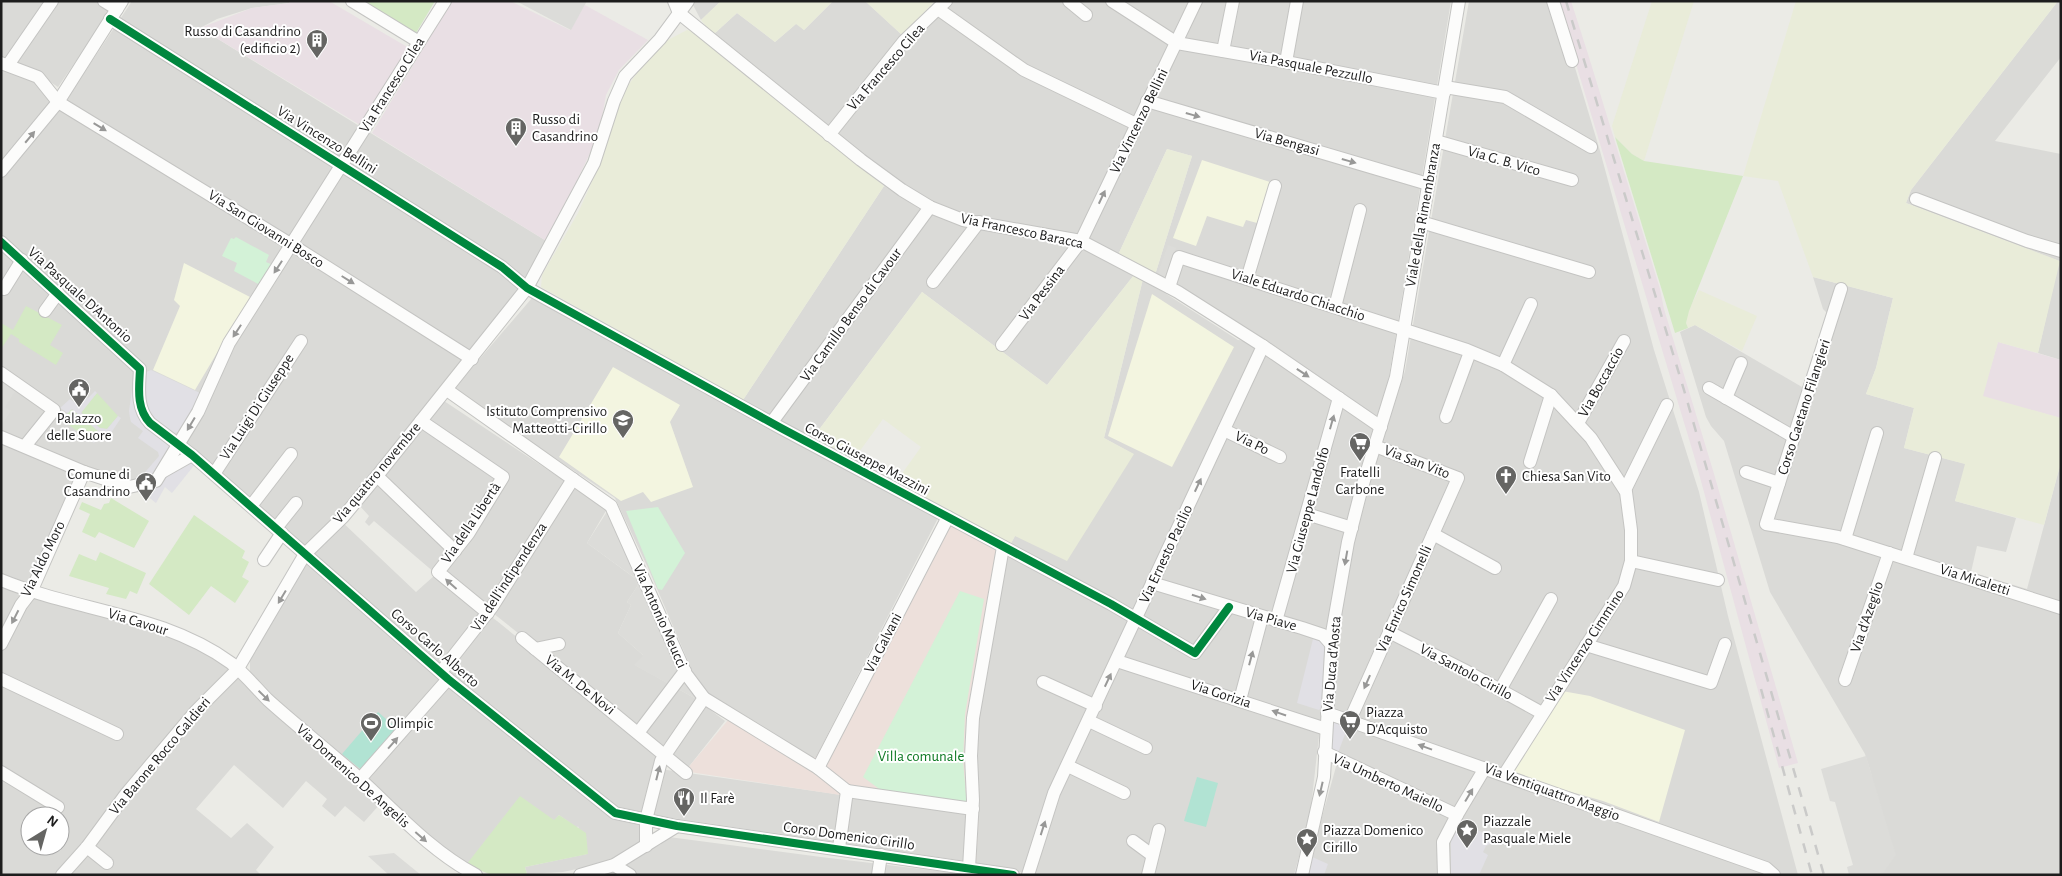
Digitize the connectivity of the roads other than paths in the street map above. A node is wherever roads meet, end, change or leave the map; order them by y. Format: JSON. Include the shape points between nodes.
{"nodes":[{"id":1,"x":52,"y":1,"type":"edge"},
{"id":2,"x":104,"y":1,"type":"edge"},
{"id":3,"x":352,"y":1,"type":"edge"},
{"id":4,"x":445,"y":1,"type":"edge"},
{"id":5,"x":1069,"y":1,"type":"edge"},
{"id":6,"x":1112,"y":1,"type":"edge"},
{"id":7,"x":1196,"y":1,"type":"edge"},
{"id":8,"x":1233,"y":1,"type":"edge"},
{"id":9,"x":1298,"y":1,"type":"edge"},
{"id":10,"x":1459,"y":1,"type":"edge"},
{"id":11,"x":1553,"y":1,"type":"edge"},
{"id":12,"x":683,"y":4,"type":"edge"},
{"id":13,"x":942,"y":5,"type":"edge"},
{"id":14,"x":116,"y":10,"type":"edge"},
{"id":15,"x":1086,"y":15,"type":"dead end"},
{"id":16,"x":419,"y":42,"type":"junction"},
{"id":17,"x":1177,"y":43,"type":"junction"},
{"id":18,"x":1223,"y":51,"type":"junction"},
{"id":19,"x":1572,"y":61,"type":"dead end"},
{"id":20,"x":1286,"y":62,"type":"junction"},
{"id":21,"x":5,"y":64,"type":"edge"},
{"id":22,"x":1445,"y":90,"type":"junction"},
{"id":23,"x":1147,"y":101,"type":"junction"},
{"id":24,"x":58,"y":102,"type":"junction"},
{"id":25,"x":1136,"y":124,"type":"junction"},
{"id":26,"x":829,"y":135,"type":"junction"},
{"id":27,"x":1436,"y":141,"type":"junction"},
{"id":28,"x":1591,"y":147,"type":"dead end"},
{"id":29,"x":342,"y":165,"type":"junction"},
{"id":30,"x":1,"y":171,"type":"edge"},
{"id":31,"x":1572,"y":180,"type":"dead end"},
{"id":32,"x":1428,"y":184,"type":"junction"},
{"id":33,"x":1275,"y":186,"type":"dead end"},
{"id":34,"x":1916,"y":199,"type":"dead end"},
{"id":35,"x":930,"y":207,"type":"junction"},
{"id":36,"x":1360,"y":210,"type":"dead end"},
{"id":37,"x":979,"y":222,"type":"junction"},
{"id":38,"x":1421,"y":222,"type":"junction"},
{"id":39,"x":1081,"y":241,"type":"junction"},
{"id":40,"x":1,"y":242,"type":"edge"},
{"id":41,"x":292,"y":245,"type":"junction"},
{"id":42,"x":2061,"y":250,"type":"edge"},
{"id":43,"x":22,"y":260,"type":"junction"},
{"id":44,"x":1589,"y":272,"type":"dead end"},
{"id":45,"x":1247,"y":279,"type":"junction"},
{"id":46,"x":933,"y":282,"type":"dead end"},
{"id":47,"x":1169,"y":287,"type":"junction"},
{"id":48,"x":527,"y":288,"type":"junction"},
{"id":49,"x":4,"y":289,"type":"dead end"},
{"id":50,"x":1841,"y":289,"type":"dead end"},
{"id":51,"x":58,"y":293,"type":"junction"},
{"id":52,"x":1531,"y":304,"type":"dead end"},
{"id":53,"x":1335,"y":307,"type":"junction"},
{"id":54,"x":45,"y":310,"type":"dead end"},
{"id":55,"x":1404,"y":330,"type":"junction"},
{"id":56,"x":300,"y":341,"type":"dead end"},
{"id":57,"x":1624,"y":341,"type":"dead end"},
{"id":58,"x":1002,"y":345,"type":"dead end"},
{"id":59,"x":1263,"y":346,"type":"junction"},
{"id":60,"x":1470,"y":352,"type":"junction"},
{"id":61,"x":472,"y":359,"type":"junction"},
{"id":62,"x":1741,"y":363,"type":"dead end"},
{"id":63,"x":1503,"y":365,"type":"junction"},
{"id":64,"x":140,"y":369,"type":"joint"},
{"id":65,"x":1,"y":373,"type":"edge"},
{"id":66,"x":1709,"y":388,"type":"dead end"},
{"id":67,"x":447,"y":390,"type":"junction"},
{"id":68,"x":1552,"y":395,"type":"junction"},
{"id":69,"x":1339,"y":398,"type":"junction"},
{"id":70,"x":1726,"y":398,"type":"junction"},
{"id":71,"x":1668,"y":405,"type":"dead end"},
{"id":72,"x":1446,"y":417,"type":"dead end"},
{"id":73,"x":422,"y":421,"type":"junction"},
{"id":74,"x":772,"y":422,"type":"junction"},
{"id":75,"x":1578,"y":423,"type":"junction"},
{"id":76,"x":1381,"y":427,"type":"junction"},
{"id":77,"x":1224,"y":430,"type":"junction"},
{"id":78,"x":1877,"y":434,"type":"dead end"},
{"id":79,"x":1,"y":437,"type":"edge"},
{"id":80,"x":1794,"y":437,"type":"junction"},
{"id":81,"x":178,"y":444,"type":"junction"},
{"id":82,"x":25,"y":446,"type":"junction"},
{"id":83,"x":1375,"y":446,"type":"junction"},
{"id":84,"x":291,"y":454,"type":"dead end"},
{"id":85,"x":192,"y":455,"type":"junction"},
{"id":86,"x":1280,"y":457,"type":"dead end"},
{"id":87,"x":1935,"y":458,"type":"dead end"},
{"id":88,"x":1530,"y":462,"type":"dead end"},
{"id":89,"x":84,"y":472,"type":"junction"},
{"id":90,"x":162,"y":472,"type":"junction"},
{"id":91,"x":1746,"y":472,"type":"dead end"},
{"id":92,"x":214,"y":474,"type":"junction"},
{"id":93,"x":377,"y":476,"type":"junction"},
{"id":94,"x":1458,"y":478,"type":"joint"},
{"id":95,"x":572,"y":479,"type":"junction"},
{"id":96,"x":1779,"y":483,"type":"junction"},
{"id":97,"x":1625,"y":490,"type":"junction"},
{"id":98,"x":296,"y":503,"type":"dead end"},
{"id":99,"x":252,"y":506,"type":"junction"},
{"id":100,"x":1307,"y":514,"type":"junction"},
{"id":101,"x":948,"y":517,"type":"junction"},
{"id":102,"x":1766,"y":524,"type":"joint"},
{"id":103,"x":1352,"y":528,"type":"junction"},
{"id":104,"x":279,"y":531,"type":"junction"},
{"id":105,"x":1433,"y":534,"type":"junction"},
{"id":106,"x":1845,"y":539,"type":"junction"},
{"id":107,"x":1003,"y":547,"type":"junction"},
{"id":108,"x":455,"y":551,"type":"junction"},
{"id":109,"x":1889,"y":553,"type":"junction"},
{"id":110,"x":305,"y":554,"type":"junction"},
{"id":111,"x":1906,"y":558,"type":"junction"},
{"id":112,"x":264,"y":560,"type":"dead end"},
{"id":113,"x":1631,"y":561,"type":"junction"},
{"id":114,"x":1495,"y":568,"type":"dead end"},
{"id":115,"x":1,"y":580,"type":"edge"},
{"id":116,"x":1718,"y":580,"type":"dead end"},
{"id":117,"x":1152,"y":584,"type":"junction"},
{"id":118,"x":31,"y":592,"type":"junction"},
{"id":119,"x":1551,"y":599,"type":"dead end"},
{"id":120,"x":1230,"y":606,"type":"junction"},
{"id":121,"x":2061,"y":608,"type":"edge"},
{"id":122,"x":488,"y":613,"type":"junction"},
{"id":123,"x":1262,"y":617,"type":"junction"},
{"id":124,"x":1136,"y":620,"type":"junction"},
{"id":125,"x":1276,"y":621,"type":"junction"},
{"id":126,"x":1389,"y":632,"type":"junction"},
{"id":127,"x":522,"y":638,"type":"dead end"},
{"id":128,"x":1330,"y":642,"type":"junction"},
{"id":129,"x":1,"y":644,"type":"edge"},
{"id":130,"x":559,"y":644,"type":"dead end"},
{"id":131,"x":1725,"y":644,"type":"dead end"},
{"id":132,"x":1586,"y":645,"type":"junction"},
{"id":133,"x":535,"y":648,"type":"junction"},
{"id":134,"x":1117,"y":662,"type":"junction"},
{"id":135,"x":237,"y":670,"type":"junction"},
{"id":136,"x":685,"y":670,"type":"junction"},
{"id":137,"x":445,"y":675,"type":"junction"},
{"id":138,"x":1,"y":679,"type":"edge"},
{"id":139,"x":1845,"y":680,"type":"dead end"},
{"id":140,"x":1043,"y":682,"type":"dead end"},
{"id":141,"x":1500,"y":690,"type":"junction"},
{"id":142,"x":704,"y":698,"type":"junction"},
{"id":143,"x":1240,"y":700,"type":"junction"},
{"id":144,"x":1096,"y":706,"type":"junction"},
{"id":145,"x":1328,"y":712,"type":"junction"},
{"id":146,"x":1542,"y":713,"type":"junction"},
{"id":147,"x":1350,"y":720,"type":"junction"},
{"id":148,"x":1089,"y":721,"type":"junction"},
{"id":149,"x":1326,"y":729,"type":"junction"},
{"id":150,"x":638,"y":733,"type":"junction"},
{"id":151,"x":117,"y":734,"type":"dead end"},
{"id":152,"x":1146,"y":748,"type":"dead end"},
{"id":153,"x":1324,"y":752,"type":"junction"},
{"id":154,"x":665,"y":755,"type":"junction"},
{"id":155,"x":1068,"y":766,"type":"junction"},
{"id":156,"x":818,"y":768,"type":"junction"},
{"id":157,"x":1485,"y":768,"type":"junction"},
{"id":158,"x":1,"y":772,"type":"edge"},
{"id":159,"x":686,"y":773,"type":"dead end"},
{"id":160,"x":1504,"y":775,"type":"junction"},
{"id":161,"x":360,"y":779,"type":"junction"},
{"id":162,"x":847,"y":791,"type":"junction"},
{"id":163,"x":1124,"y":792,"type":"dead end"},
{"id":164,"x":56,"y":806,"type":"edge"},
{"id":165,"x":973,"y":809,"type":"junction"},
{"id":166,"x":1457,"y":815,"type":"junction"},
{"id":167,"x":646,"y":820,"type":"junction"},
{"id":168,"x":679,"y":826,"type":"junction"},
{"id":169,"x":1159,"y":830,"type":"dead end"},
{"id":170,"x":1133,"y":841,"type":"dead end"},
{"id":171,"x":87,"y":846,"type":"junction"},
{"id":172,"x":646,"y":846,"type":"junction"},
{"id":173,"x":840,"y":848,"type":"junction"},
{"id":174,"x":881,"y":855,"type":"junction"},
{"id":175,"x":1152,"y":855,"type":"junction"},
{"id":176,"x":107,"y":863,"type":"dead end"},
{"id":177,"x":614,"y":865,"type":"junction"},
{"id":178,"x":969,"y":868,"type":"junction"},
{"id":179,"x":62,"y":875,"type":"edge"},
{"id":180,"x":476,"y":875,"type":"edge"},
{"id":181,"x":580,"y":875,"type":"edge"},
{"id":182,"x":630,"y":875,"type":"edge"},
{"id":183,"x":878,"y":875,"type":"edge"},
{"id":184,"x":1013,"y":875,"type":"edge"},
{"id":185,"x":1028,"y":875,"type":"edge"},
{"id":186,"x":1148,"y":875,"type":"edge"},
{"id":187,"x":1302,"y":875,"type":"edge"},
{"id":188,"x":1444,"y":875,"type":"edge"},
{"id":189,"x":1774,"y":875,"type":"edge"}],
"edges":[{"from":1,"to":21,"type":"street"},
{"from":2,"to":14,"type":"street","name":"Via Vincenzo Bellini"},
{"from":3,"to":16,"type":"street"},
{"from":4,"to":16,"type":"street","name":"Via Francesco Cilea"},
{"from":5,"to":15,"type":"street"},
{"from":6,"to":17,"type":"street"},
{"from":7,"to":17,"type":"street","name":"Via Vincenzo Bellini"},
{"from":8,"to":18,"type":"street"},
{"from":9,"to":20,"type":"street"},
{"from":10,"to":22,"type":"street","name":"Viale della Rimembranza"},
{"from":11,"to":19,"type":"street"},
{"from":12,"to":26,"type":"street","name":"Via Francesco Baracca"},
{"from":12,"to":48,"type":"street","name":"Via quattro novembre","via":[[660,39],[625,76],[594,163]]},
{"from":13,"to":25,"type":"street","via":[[1024,70]]},
{"from":13,"to":26,"type":"street","name":"Via Francesco Cilea","via":[[904,41]]},
{"from":14,"to":24,"type":"street"},
{"from":14,"to":29,"type":"street","name":"Via Vincenzo Bellini"},
{"from":16,"to":29,"type":"street","name":"Via Francesco Cilea"},
{"from":17,"to":18,"type":"street","name":"Via Pasquale Pezzullo"},
{"from":17,"to":23,"type":"street","name":"Via Vincenzo Bellini"},
{"from":18,"to":20,"type":"street","name":"Via Pasquale Pezzullo"},
{"from":20,"to":22,"type":"street","name":"Via Pasquale Pezzullo"},
{"from":21,"to":24,"type":"street","via":[[38,78]]},
{"from":22,"to":27,"type":"street","name":"Viale della Rimembranza"},
{"from":22,"to":28,"type":"street","name":"Via Pasquale Pezzullo","via":[[1505,97]]},
{"from":23,"to":25,"type":"street","name":"Via Vincenzo Bellini"},
{"from":23,"to":32,"type":"street","name":"Via Bengasi","one_way":true},
{"from":30,"to":24,"type":"street","one_way":true},
{"from":24,"to":41,"type":"street","name":"Via San Giovanni Bosco","one_way":true},
{"from":39,"to":25,"type":"street","name":"Via Vincenzo Bellini","one_way":true},
{"from":26,"to":35,"type":"street","name":"Via Francesco Baracca"},
{"from":27,"to":31,"type":"street","name":"Via G. B. Vico"},
{"from":27,"to":32,"type":"street","name":"Viale della Rimembranza"},
{"from":29,"to":41,"type":"street","name":"Via Francesco Cilea"},
{"from":29,"to":48,"type":"street","name":"Via Vincenzo Bellini","via":[[502,267]]},
{"from":32,"to":38,"type":"street","name":"Viale della Rimembranza"},
{"from":33,"to":45,"type":"street"},
{"from":34,"to":42,"type":"street","via":[[2027,241]]},
{"from":35,"to":37,"type":"street","name":"Via Francesco Baracca","via":[[963,220]]},
{"from":35,"to":74,"type":"street","name":"Via Camillo Benso di Cavour"},
{"from":36,"to":53,"type":"street"},
{"from":37,"to":39,"type":"street","name":"Via Francesco Baracca"},
{"from":37,"to":46,"type":"street"},
{"from":38,"to":44,"type":"street"},
{"from":38,"to":55,"type":"street","name":"Viale della Rimembranza"},
{"from":39,"to":47,"type":"street","name":"Via Francesco Baracca"},
{"from":39,"to":58,"type":"street","name":"Via Pessina"},
{"from":40,"to":43,"type":"street","name":"Via Pasquale D'Antonio"},
{"from":41,"to":61,"type":"street","name":"Via San Giovanni Bosco","one_way":true},
{"from":41,"to":81,"type":"street","name":"Via Francesco Cilea","one_way":true,"via":[[228,343],[198,412]]},
{"from":43,"to":49,"type":"street"},
{"from":43,"to":51,"type":"street","name":"Via Pasquale D'Antonio"},
{"from":45,"to":47,"type":"street","name":"Viale Eduardo Chiacchio","via":[[1178,256]]},
{"from":45,"to":53,"type":"street","name":"Viale Eduardo Chiacchio"},
{"from":47,"to":59,"type":"street","name":"Via Francesco Baracca"},
{"from":48,"to":61,"type":"street","name":"Via quattro novembre"},
{"from":48,"to":74,"type":"street","name":"Corso Giuseppe Mazzini"},
{"from":50,"to":80,"type":"street","name":"Corso Gaetano Filangieri"},
{"from":51,"to":54,"type":"street"},
{"from":51,"to":64,"type":"street","name":"Via Pasquale D'Antonio"},
{"from":52,"to":63,"type":"street"},
{"from":53,"to":55,"type":"street","name":"Viale Eduardo Chiacchio"},
{"from":55,"to":60,"type":"street","name":"Via Vincenzo Cimmino"},
{"from":55,"to":76,"type":"street","name":"Viale della Rimembranza","via":[[1396,378]]},
{"from":56,"to":92,"type":"street","name":"Via Luigi Di Giuseppe"},
{"from":57,"to":75,"type":"street","name":"Via Boccaccio"},
{"from":59,"to":69,"type":"street","name":"Via Francesco Baracca","one_way":true},
{"from":59,"to":77,"type":"street","name":"Via Ernesto Pacilio"},
{"from":60,"to":63,"type":"street","name":"Via Vincenzo Cimmino"},
{"from":60,"to":72,"type":"street"},
{"from":61,"to":67,"type":"street","name":"Via quattro novembre"},
{"from":62,"to":70,"type":"street"},
{"from":63,"to":68,"type":"street","name":"Via Vincenzo Cimmino"},
{"from":64,"to":81,"type":"street","name":"Corso Carlo Alberto","via":[[139,400],[144,417]]},
{"from":65,"to":82,"type":"street","via":[[54,410]]},
{"from":66,"to":70,"type":"street"},
{"from":67,"to":73,"type":"street","name":"Via quattro novembre"},
{"from":67,"to":95,"type":"street","name":"Via Antonio Meucci"},
{"from":68,"to":75,"type":"street","name":"Via Vincenzo Cimmino"},
{"from":68,"to":88,"type":"street"},
{"from":69,"to":76,"type":"street","name":"Via Francesco Baracca"},
{"from":100,"to":69,"type":"street","name":"Via Giuseppe Landolfo","one_way":true},
{"from":70,"to":80,"type":"street"},
{"from":71,"to":97,"type":"street"},
{"from":73,"to":93,"type":"street","name":"Via quattro novembre"},
{"from":73,"to":108,"type":"street","name":"Via della Libertà","via":[[503,477]]},
{"from":74,"to":101,"type":"street","name":"Corso Giuseppe Mazzini"},
{"from":75,"to":97,"type":"street","name":"Via Vincenzo Cimmino"},
{"from":76,"to":83,"type":"street","name":"Via Duca d'Aosta"},
{"from":77,"to":86,"type":"street","name":"Via Po"},
{"from":117,"to":77,"type":"street","name":"Via Ernesto Pacilio","one_way":true},
{"from":78,"to":106,"type":"street"},
{"from":79,"to":82,"type":"street"},
{"from":80,"to":96,"type":"street","name":"Corso Gaetano Filangieri"},
{"from":81,"to":85,"type":"street","name":"Corso Carlo Alberto"},
{"from":81,"to":90,"type":"street","name":"Via Francesco Cilea"},
{"from":82,"to":89,"type":"street"},
{"from":83,"to":94,"type":"street","name":"Via San Vito"},
{"from":83,"to":103,"type":"street","name":"Via Duca d'Aosta"},
{"from":84,"to":99,"type":"street"},
{"from":85,"to":90,"type":"street"},
{"from":85,"to":92,"type":"street","name":"Corso Carlo Alberto"},
{"from":87,"to":111,"type":"street"},
{"from":89,"to":90,"type":"street","via":[[129,487],[156,481]]},
{"from":89,"to":118,"type":"street","name":"Via Aldo Moro"},
{"from":91,"to":96,"type":"street"},
{"from":92,"to":99,"type":"street","name":"Corso Carlo Alberto"},
{"from":93,"to":108,"type":"street"},
{"from":93,"to":110,"type":"street","name":"Via quattro novembre","via":[[343,517]]},
{"from":94,"to":105,"type":"street","name":"Via Enrico Simonelli"},
{"from":95,"to":122,"type":"street","name":"Via dell'indipendenza"},
{"from":95,"to":136,"type":"street","name":"Via Antonio Meucci","via":[[611,506]]},
{"from":96,"to":102,"type":"street","name":"Corso Gaetano Filangieri"},
{"from":97,"to":113,"type":"street","name":"Via Vincenzo Cimmino","via":[[1631,530]]},
{"from":98,"to":104,"type":"street"},
{"from":99,"to":104,"type":"street","name":"Corso Carlo Alberto"},
{"from":100,"to":103,"type":"street"},
{"from":100,"to":125,"type":"street","name":"Via Giuseppe Landolfo"},
{"from":101,"to":107,"type":"street","name":"Corso Giuseppe Mazzini"},
{"from":101,"to":156,"type":"street","name":"Via Galvani"},
{"from":102,"to":106,"type":"street","name":"Via Micaletti"},
{"from":103,"to":128,"type":"street","name":"Via Duca d'Aosta","one_way":true},
{"from":104,"to":110,"type":"street","name":"Corso Carlo Alberto"},
{"from":104,"to":112,"type":"street"},
{"from":105,"to":114,"type":"street"},
{"from":105,"to":126,"type":"street","name":"Via Enrico Simonelli"},
{"from":106,"to":109,"type":"street","name":"Via Micaletti"},
{"from":107,"to":124,"type":"street","name":"Corso Giuseppe Mazzini"},
{"from":107,"to":165,"type":"street","via":[[973,718]]},
{"from":122,"to":108,"type":"street","name":"Via della Libertà","one_way":true,"via":[[438,572]]},
{"from":109,"to":111,"type":"street","name":"Via Micaletti"},
{"from":109,"to":139,"type":"street","name":"Via d'Azeglio"},
{"from":110,"to":135,"type":"street","name":"Via quattro novembre","one_way":true},
{"from":110,"to":137,"type":"street","name":"Corso Carlo Alberto"},
{"from":111,"to":121,"type":"street","name":"Via Micaletti"},
{"from":113,"to":116,"type":"street"},
{"from":113,"to":132,"type":"street","name":"Via Vincenzo Cimmino","via":[[1624,586]]},
{"from":115,"to":118,"type":"street","name":"Via Cavour"},
{"from":117,"to":120,"type":"street","name":"Via Piave","one_way":true},
{"from":117,"to":124,"type":"street","name":"Via Ernesto Pacilio"},
{"from":118,"to":129,"type":"street","name":"Via Aldo Moro","one_way":true},
{"from":118,"to":135,"type":"street","name":"Via Cavour","via":[[179,634],[198,642]]},
{"from":119,"to":141,"type":"street"},
{"from":120,"to":123,"type":"street","name":"Via Piave"},
{"from":120,"to":124,"type":"street","name":"Corso Giuseppe Mazzini","via":[[1195,653]]},
{"from":122,"to":137,"type":"street","name":"Via dell'indipendenza"},
{"from":123,"to":125,"type":"street","name":"Via Piave"},
{"from":143,"to":123,"type":"street","one_way":true},
{"from":124,"to":134,"type":"street","name":"Via Ernesto Pacilio"},
{"from":125,"to":128,"type":"street","name":"Via Piave","via":[[1323,635]]},
{"from":126,"to":141,"type":"street","name":"Via Santolo Cirillo"},
{"from":126,"to":147,"type":"street","name":"Via Enrico Simonelli","one_way":true},
{"from":127,"to":133,"type":"street","name":"Via M. De Novi"},
{"from":128,"to":145,"type":"street","name":"Via Duca d'Aosta"},
{"from":130,"to":133,"type":"street"},
{"from":131,"to":132,"type":"street","via":[[1711,683]]},
{"from":132,"to":146,"type":"street","name":"Via Vincenzo Cimmino"},
{"from":133,"to":150,"type":"street","name":"Via M. De Novi"},
{"from":134,"to":143,"type":"street","name":"Via Gorizia"},
{"from":144,"to":134,"type":"street","name":"Via Ernesto Pacilio","one_way":true},
{"from":135,"to":161,"type":"street","name":"Via Domenico De Angelis","one_way":true},
{"from":135,"to":171,"type":"street","name":"Via Barone Rocco Galdieri","via":[[189,719]]},
{"from":136,"to":142,"type":"street","name":"Via Antonio Meucci"},
{"from":136,"to":150,"type":"street"},
{"from":161,"to":137,"type":"street","name":"Via dell'indipendenza","one_way":true},
{"from":137,"to":167,"type":"street","name":"Corso Carlo Alberto","via":[[606,808],[623,816]]},
{"from":138,"to":151,"type":"street"},
{"from":140,"to":144,"type":"street"},
{"from":141,"to":146,"type":"street","name":"Via Santolo Cirillo"},
{"from":142,"to":154,"type":"street"},
{"from":142,"to":156,"type":"street","name":"Via Antonio Meucci"},
{"from":149,"to":143,"type":"street","name":"Via Gorizia","one_way":true},
{"from":144,"to":148,"type":"street","name":"Via Ernesto Pacilio"},
{"from":145,"to":147,"type":"street","name":"Via Ventiquattro Maggio"},
{"from":145,"to":149,"type":"street","name":"Via Duca d'Aosta"},
{"from":146,"to":160,"type":"street","name":"Via Vincenzo Cimmino"},
{"from":157,"to":147,"type":"street","name":"Via Ventiquattro Maggio","one_way":true},
{"from":148,"to":152,"type":"street"},
{"from":148,"to":155,"type":"street","name":"Via Ernesto Pacilio"},
{"from":149,"to":153,"type":"street","name":"Via Duca d'Aosta"},
{"from":150,"to":154,"type":"street","name":"Via M. De Novi"},
{"from":153,"to":166,"type":"street","name":"Via Umberto Maiello"},
{"from":153,"to":187,"type":"street","name":"Via Duca d'Aosta","one_way":true,"via":[[1324,777]]},
{"from":154,"to":159,"type":"street"},
{"from":167,"to":154,"type":"street","one_way":true},
{"from":155,"to":163,"type":"street"},
{"from":185,"to":155,"type":"street","name":"Via Ernesto Pacilio","one_way":true,"via":[[1054,793]]},
{"from":156,"to":162,"type":"street","name":"Via Antonio Meucci"},
{"from":157,"to":160,"type":"street","name":"Via Ventiquattro Maggio"},
{"from":166,"to":157,"type":"street","name":"Via Umberto Maiello","one_way":true},
{"from":158,"to":164,"type":"street"},
{"from":160,"to":189,"type":"street","name":"Via Ventiquattro Maggio","via":[[1766,868]]},
{"from":161,"to":180,"type":"street","name":"Via Domenico De Angelis","one_way":true,"via":[[430,844]]},
{"from":162,"to":165,"type":"street"},
{"from":162,"to":173,"type":"street"},
{"from":165,"to":178,"type":"street"},
{"from":166,"to":188,"type":"street","via":[[1443,842]]},
{"from":167,"to":168,"type":"street","name":"Corso Carlo Alberto"},
{"from":167,"to":172,"type":"street"},
{"from":168,"to":172,"type":"street"},
{"from":168,"to":173,"type":"street","name":"Corso Domenico Cirillo"},
{"from":169,"to":175,"type":"street"},
{"from":170,"to":175,"type":"street"},
{"from":171,"to":176,"type":"street"},
{"from":171,"to":179,"type":"street","name":"Via Barone Rocco Galdieri"},
{"from":172,"to":177,"type":"street"},
{"from":173,"to":174,"type":"street","name":"Corso Domenico Cirillo"},
{"from":174,"to":178,"type":"street","name":"Corso Domenico Cirillo"},
{"from":174,"to":183,"type":"street"},
{"from":175,"to":186,"type":"street"},
{"from":177,"to":181,"type":"street"},
{"from":177,"to":182,"type":"street"},
{"from":178,"to":184,"type":"street","name":"Corso Domenico Cirillo"}]}
